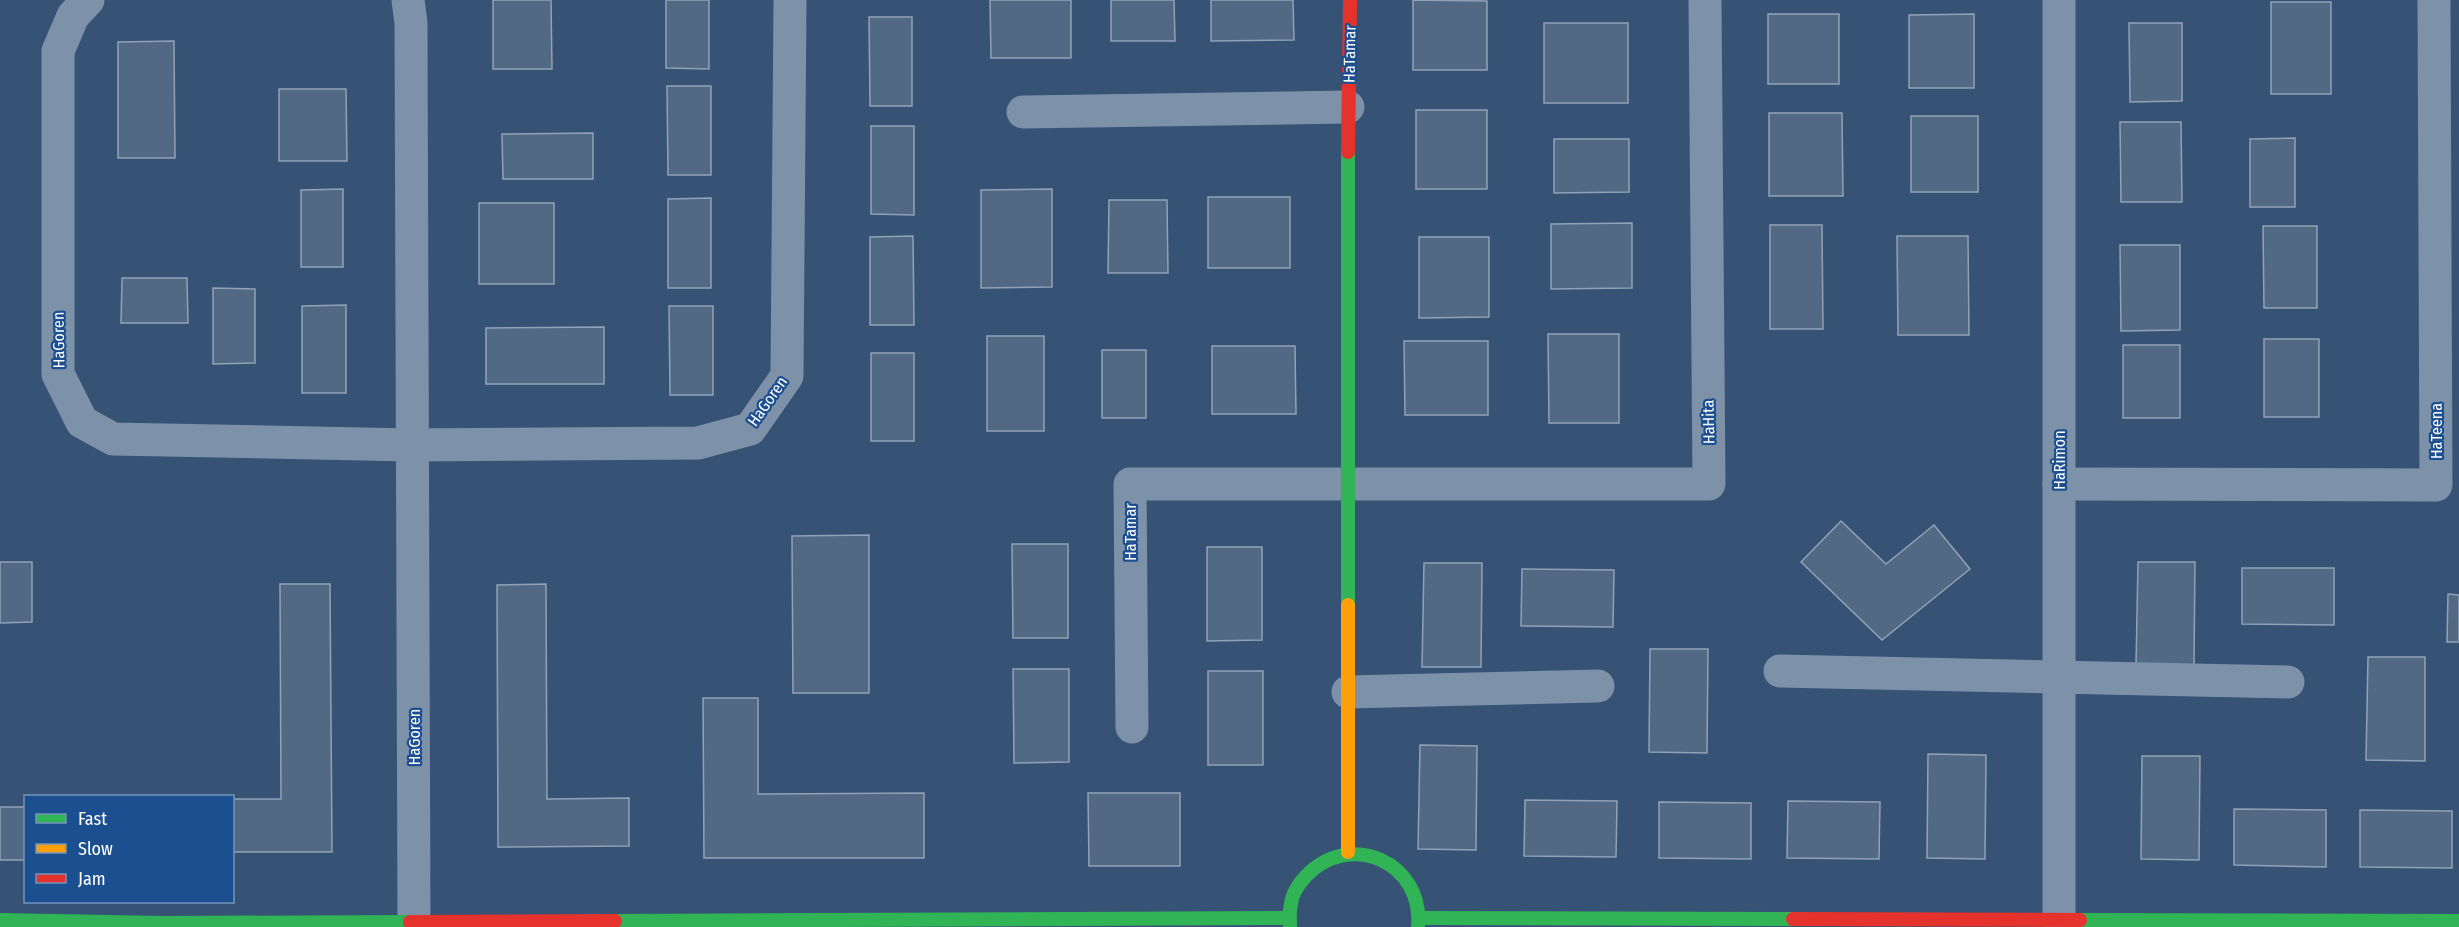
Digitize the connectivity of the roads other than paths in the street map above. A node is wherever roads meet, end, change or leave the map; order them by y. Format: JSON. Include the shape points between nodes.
{"nodes":[{"id":1,"x":88,"y":0,"type":"edge"},
{"id":2,"x":408,"y":0,"type":"edge"},
{"id":3,"x":790,"y":0,"type":"edge"},
{"id":4,"x":1350,"y":0,"type":"edge"},
{"id":5,"x":1705,"y":0,"type":"edge"},
{"id":6,"x":2059,"y":0,"type":"edge"},
{"id":7,"x":2434,"y":0,"type":"edge"},
{"id":8,"x":1348,"y":107,"type":"junction"},
{"id":9,"x":1023,"y":112,"type":"dead end"},
{"id":10,"x":412,"y":445,"type":"junction"},
{"id":11,"x":1348,"y":484,"type":"junction"},
{"id":12,"x":2059,"y":484,"type":"junction"},
{"id":13,"x":1780,"y":671,"type":"dead end"},
{"id":14,"x":2059,"y":677,"type":"junction"},
{"id":15,"x":2288,"y":682,"type":"dead end"},
{"id":16,"x":1598,"y":686,"type":"dead end"},
{"id":17,"x":1348,"y":692,"type":"junction"},
{"id":18,"x":1131,"y":727,"type":"dead end"},
{"id":19,"x":1348,"y":852,"type":"junction"},
{"id":20,"x":0,"y":920,"type":"edge"},
{"id":21,"x":2459,"y":921,"type":"edge"},
{"id":22,"x":1289,"y":923,"type":"edge"},
{"id":23,"x":1419,"y":923,"type":"edge"},
{"id":24,"x":2059,"y":923,"type":"edge"},
{"id":25,"x":414,"y":924,"type":"edge"},
{"id":26,"x":774,"y":924,"type":"edge"},
{"id":27,"x":2399,"y":924,"type":"edge"},
{"id":28,"x":163,"y":925,"type":"edge"}],
"edges":[{"from":1,"to":10,"type":"street","name":"HaGoren","via":[[73,16],[58,51],[58,374],[82,422],[112,439]]},
{"from":2,"to":10,"type":"street","name":"HaGoren"},
{"from":3,"to":10,"type":"street","name":"HaGoren","via":[[787,376],[750,429],[698,443]]},
{"from":4,"to":8,"type":"street","name":"HaTamar"},
{"from":5,"to":11,"type":"street","name":"HaHita","via":[[1709,484]]},
{"from":6,"to":12,"type":"street","name":"HaRimon"},
{"from":7,"to":12,"type":"street","name":"HaTeena","via":[[2436,485]]},
{"from":8,"to":9,"type":"street","name":"HaTamar"},
{"from":8,"to":11,"type":"street","name":"HaTamar"},
{"from":10,"to":25,"type":"street","name":"HaGoren"},
{"from":11,"to":17,"type":"street","name":"HaTamar"},
{"from":11,"to":18,"type":"street","name":"HaTamar","via":[[1130,484]]},
{"from":12,"to":14,"type":"street","name":"HaRimon"},
{"from":13,"to":14,"type":"street"},
{"from":14,"to":15,"type":"street"},
{"from":14,"to":24,"type":"street","name":"HaRimon"},
{"from":16,"to":17,"type":"street"},
{"from":17,"to":19,"type":"street","name":"HaTamar"},
{"from":19,"to":22,"type":"street","via":[[1313,867],[1300,881],[1291,899]]},
{"from":19,"to":23,"type":"street","via":[[1370,854],[1389,863],[1406,878],[1416,897]]},
{"from":20,"to":28,"type":"street"},
{"from":21,"to":27,"type":"street"},
{"from":22,"to":26,"type":"street"},
{"from":23,"to":24,"type":"street"},
{"from":24,"to":27,"type":"street"},
{"from":25,"to":26,"type":"street"},
{"from":25,"to":28,"type":"street"}]}
